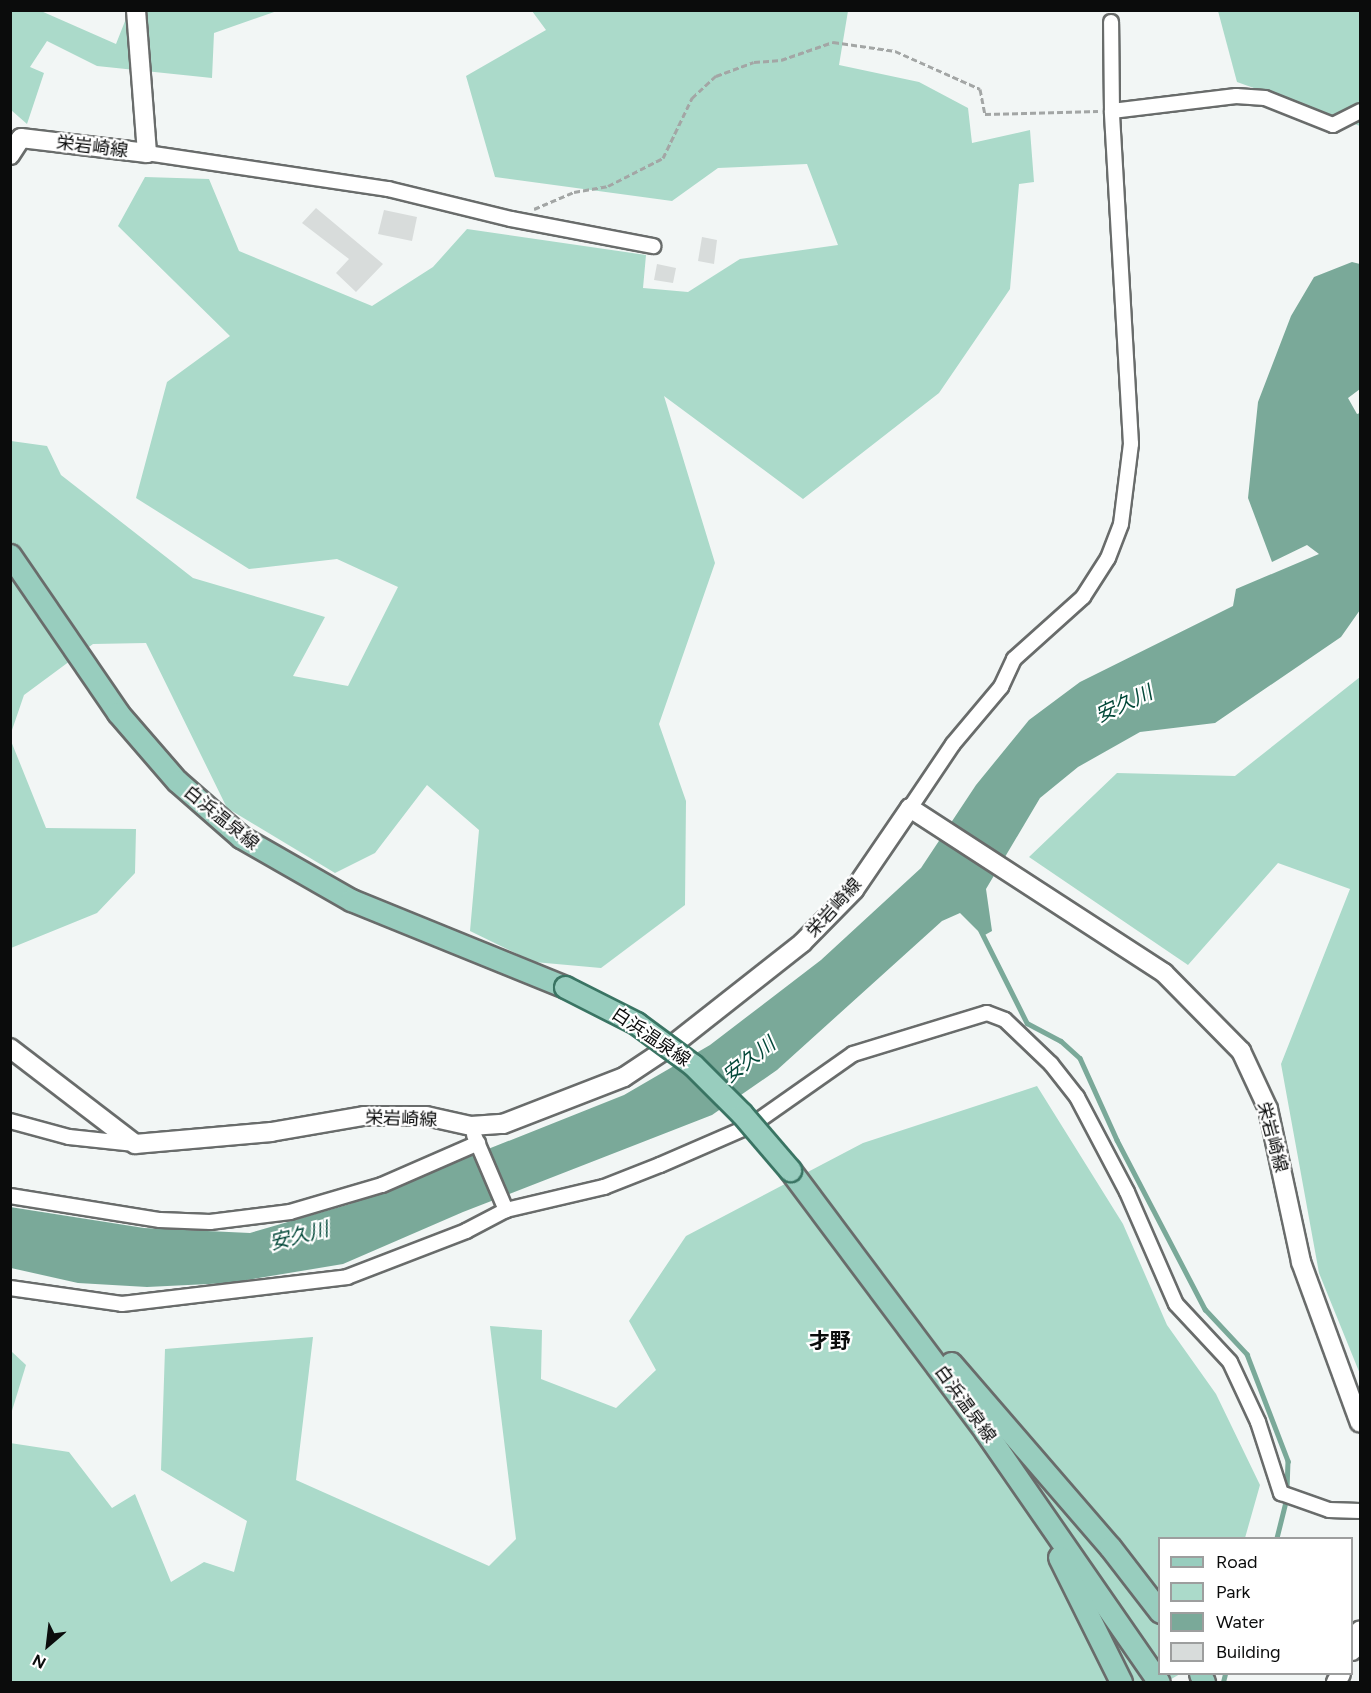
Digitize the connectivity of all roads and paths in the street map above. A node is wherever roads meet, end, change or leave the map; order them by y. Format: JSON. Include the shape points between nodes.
{"nodes":[{"id":1,"x":136,"y":10,"type":"edge"},
{"id":2,"x":1111,"y":22,"type":"dead end"},
{"id":3,"x":1112,"y":111,"type":"junction"},
{"id":4,"x":1360,"y":111,"type":"edge"},
{"id":5,"x":147,"y":153,"type":"junction"},
{"id":6,"x":10,"y":155,"type":"edge"},
{"id":7,"x":512,"y":219,"type":"junction"},
{"id":8,"x":653,"y":246,"type":"dead end"},
{"id":9,"x":10,"y":555,"type":"edge"},
{"id":10,"x":910,"y":808,"type":"junction"},
{"id":11,"x":10,"y":1048,"type":"edge"},
{"id":12,"x":10,"y":1121,"type":"edge"},
{"id":13,"x":474,"y":1134,"type":"junction"},
{"id":14,"x":135,"y":1144,"type":"junction"},
{"id":15,"x":10,"y":1196,"type":"edge"},
{"id":16,"x":505,"y":1207,"type":"junction"},
{"id":17,"x":850,"y":1247,"type":"junction"},
{"id":18,"x":10,"y":1288,"type":"edge"},
{"id":19,"x":921,"y":1344,"type":"junction"},
{"id":20,"x":1360,"y":1423,"type":"edge"},
{"id":21,"x":1360,"y":1511,"type":"edge"},
{"id":22,"x":1158,"y":1609,"type":"edge"},
{"id":23,"x":1360,"y":1630,"type":"edge"},
{"id":24,"x":1353,"y":1648,"type":"edge"},
{"id":25,"x":1121,"y":1683,"type":"edge"},
{"id":26,"x":1159,"y":1683,"type":"edge"}],
"edges":[{"from":1,"to":5,"type":"main road","name":"栄岩崎線"},
{"from":2,"to":3,"type":"street"},
{"from":3,"to":4,"type":"street","via":[[1236,96],[1265,98],[1333,125]]},
{"from":3,"to":7,"type":"path","via":[[985,114],[980,89],[895,51],[833,42],[781,60],[754,62],[716,75],[692,98],[663,158],[608,186],[574,192]]},
{"from":3,"to":10,"type":"street","via":[[1131,444],[1121,524],[1108,558],[1083,597],[1014,659],[1001,687],[953,744]]},
{"from":5,"to":6,"type":"main road","name":"栄岩崎線","via":[[21,138]]},
{"from":5,"to":7,"type":"street","via":[[388,189]]},
{"from":7,"to":8,"type":"street"},
{"from":9,"to":17,"type":"main road","name":"白浜温泉線","bridge":true,"via":[[118,713],[177,781],[241,837],[351,900],[565,987],[636,1023],[686,1059],[742,1114]]},
{"from":10,"to":13,"type":"main road","name":"栄岩崎線","via":[[854,890],[802,943],[675,1044],[624,1077]]},
{"from":10,"to":20,"type":"main road","name":"栄岩崎線","via":[[1164,973],[1241,1051],[1268,1109],[1301,1262]]},
{"from":11,"to":14,"type":"main road"},
{"from":12,"to":14,"type":"street","via":[[69,1137]]},
{"from":13,"to":14,"type":"main road","name":"栄岩崎線","via":[[426,1116],[364,1116],[271,1132]]},
{"from":13,"to":15,"type":"street","via":[[382,1185],[310,1206],[210,1222],[160,1220]]},
{"from":13,"to":16,"type":"street"},
{"from":16,"to":18,"type":"street","via":[[466,1231],[346,1277],[122,1304]]},
{"from":16,"to":21,"type":"street","via":[[604,1187],[660,1165],[752,1125],[853,1054],[987,1013],[1005,1020],[1077,1097],[1127,1192],[1176,1304],[1230,1362],[1258,1422],[1281,1493],[1329,1510]]},
{"from":17,"to":19,"type":"main road","name":"白浜温泉線"},
{"from":17,"to":22,"type":"main road","via":[[1110,1548]]},
{"from":19,"to":25,"type":"main road","via":[[1037,1518]]},
{"from":19,"to":26,"type":"main road","name":"白浜温泉線"},
{"from":23,"to":24,"type":"main road"}]}
